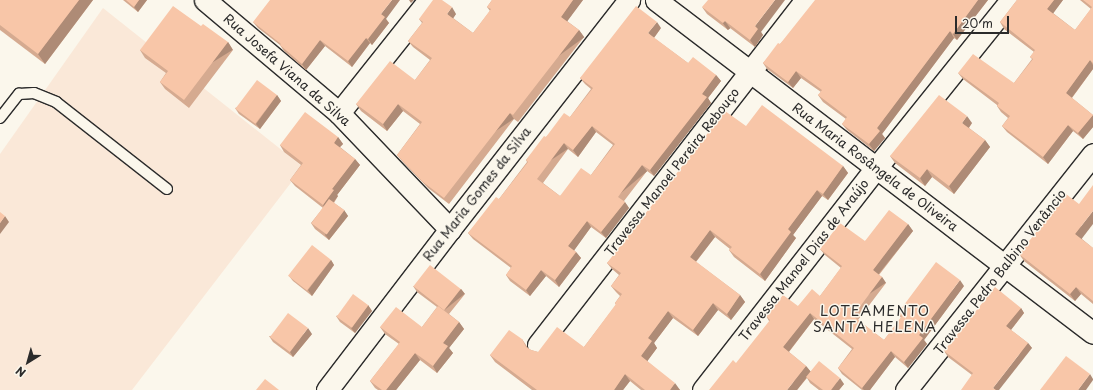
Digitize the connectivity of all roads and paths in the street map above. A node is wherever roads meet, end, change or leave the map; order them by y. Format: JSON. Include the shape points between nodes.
{"nodes":[{"id":1,"x":429,"y":0,"type":"edge"},
{"id":2,"x":629,"y":0,"type":"edge"},
{"id":3,"x":656,"y":0,"type":"edge"},
{"id":4,"x":806,"y":0,"type":"edge"},
{"id":5,"x":1011,"y":0,"type":"edge"},
{"id":6,"x":214,"y":3,"type":"edge"},
{"id":7,"x":749,"y":72,"type":"junction"},
{"id":8,"x":339,"y":113,"type":"junction"},
{"id":9,"x":0,"y":118,"type":"edge"},
{"id":10,"x":1093,"y":154,"type":"edge"},
{"id":11,"x":876,"y":168,"type":"junction"},
{"id":12,"x":167,"y":189,"type":"dead end"},
{"id":13,"x":450,"y":229,"type":"junction"},
{"id":14,"x":1005,"y":266,"type":"junction"},
{"id":15,"x":1093,"y":333,"type":"edge"},
{"id":16,"x":538,"y":345,"type":"dead end"},
{"id":17,"x":327,"y":390,"type":"edge"},
{"id":18,"x":703,"y":390,"type":"edge"},
{"id":19,"x":906,"y":390,"type":"edge"}],
"edges":[{"from":1,"to":8,"type":"street"},
{"from":2,"to":13,"type":"street","name":"Rua Maria Gomes da Silva"},
{"from":3,"to":7,"type":"street","name":"Rua Maria Rosângela de Oliveira"},
{"from":4,"to":7,"type":"street","name":"Travessa Manoel Pereira Rebouço"},
{"from":5,"to":11,"type":"street","name":"Travessa Manoel Dias de Araújo"},
{"from":6,"to":8,"type":"street","name":"Rua Josefa Viana da Silva"},
{"from":7,"to":11,"type":"street","name":"Rua Maria Rosângela de Oliveira"},
{"from":7,"to":16,"type":"street","name":"Travessa Manoel Pereira Rebouço"},
{"from":8,"to":13,"type":"street","name":"Rua Josefa Viana da Silva"},
{"from":9,"to":12,"type":"lane","via":[[19,94],[34,93],[56,102]]},
{"from":10,"to":14,"type":"street","name":"Travessa Pedro Balbino Venâncio"},
{"from":11,"to":14,"type":"street","name":"Rua Maria Rosângela de Oliveira"},
{"from":11,"to":18,"type":"street","name":"Travessa Manoel Dias de Araújo"},
{"from":13,"to":17,"type":"street","name":"Rua Maria Gomes da Silva"},
{"from":14,"to":15,"type":"street","name":"Rua Maria Rosângela de Oliveira"},
{"from":14,"to":19,"type":"street","name":"Travessa Pedro Balbino Venâncio"}]}
